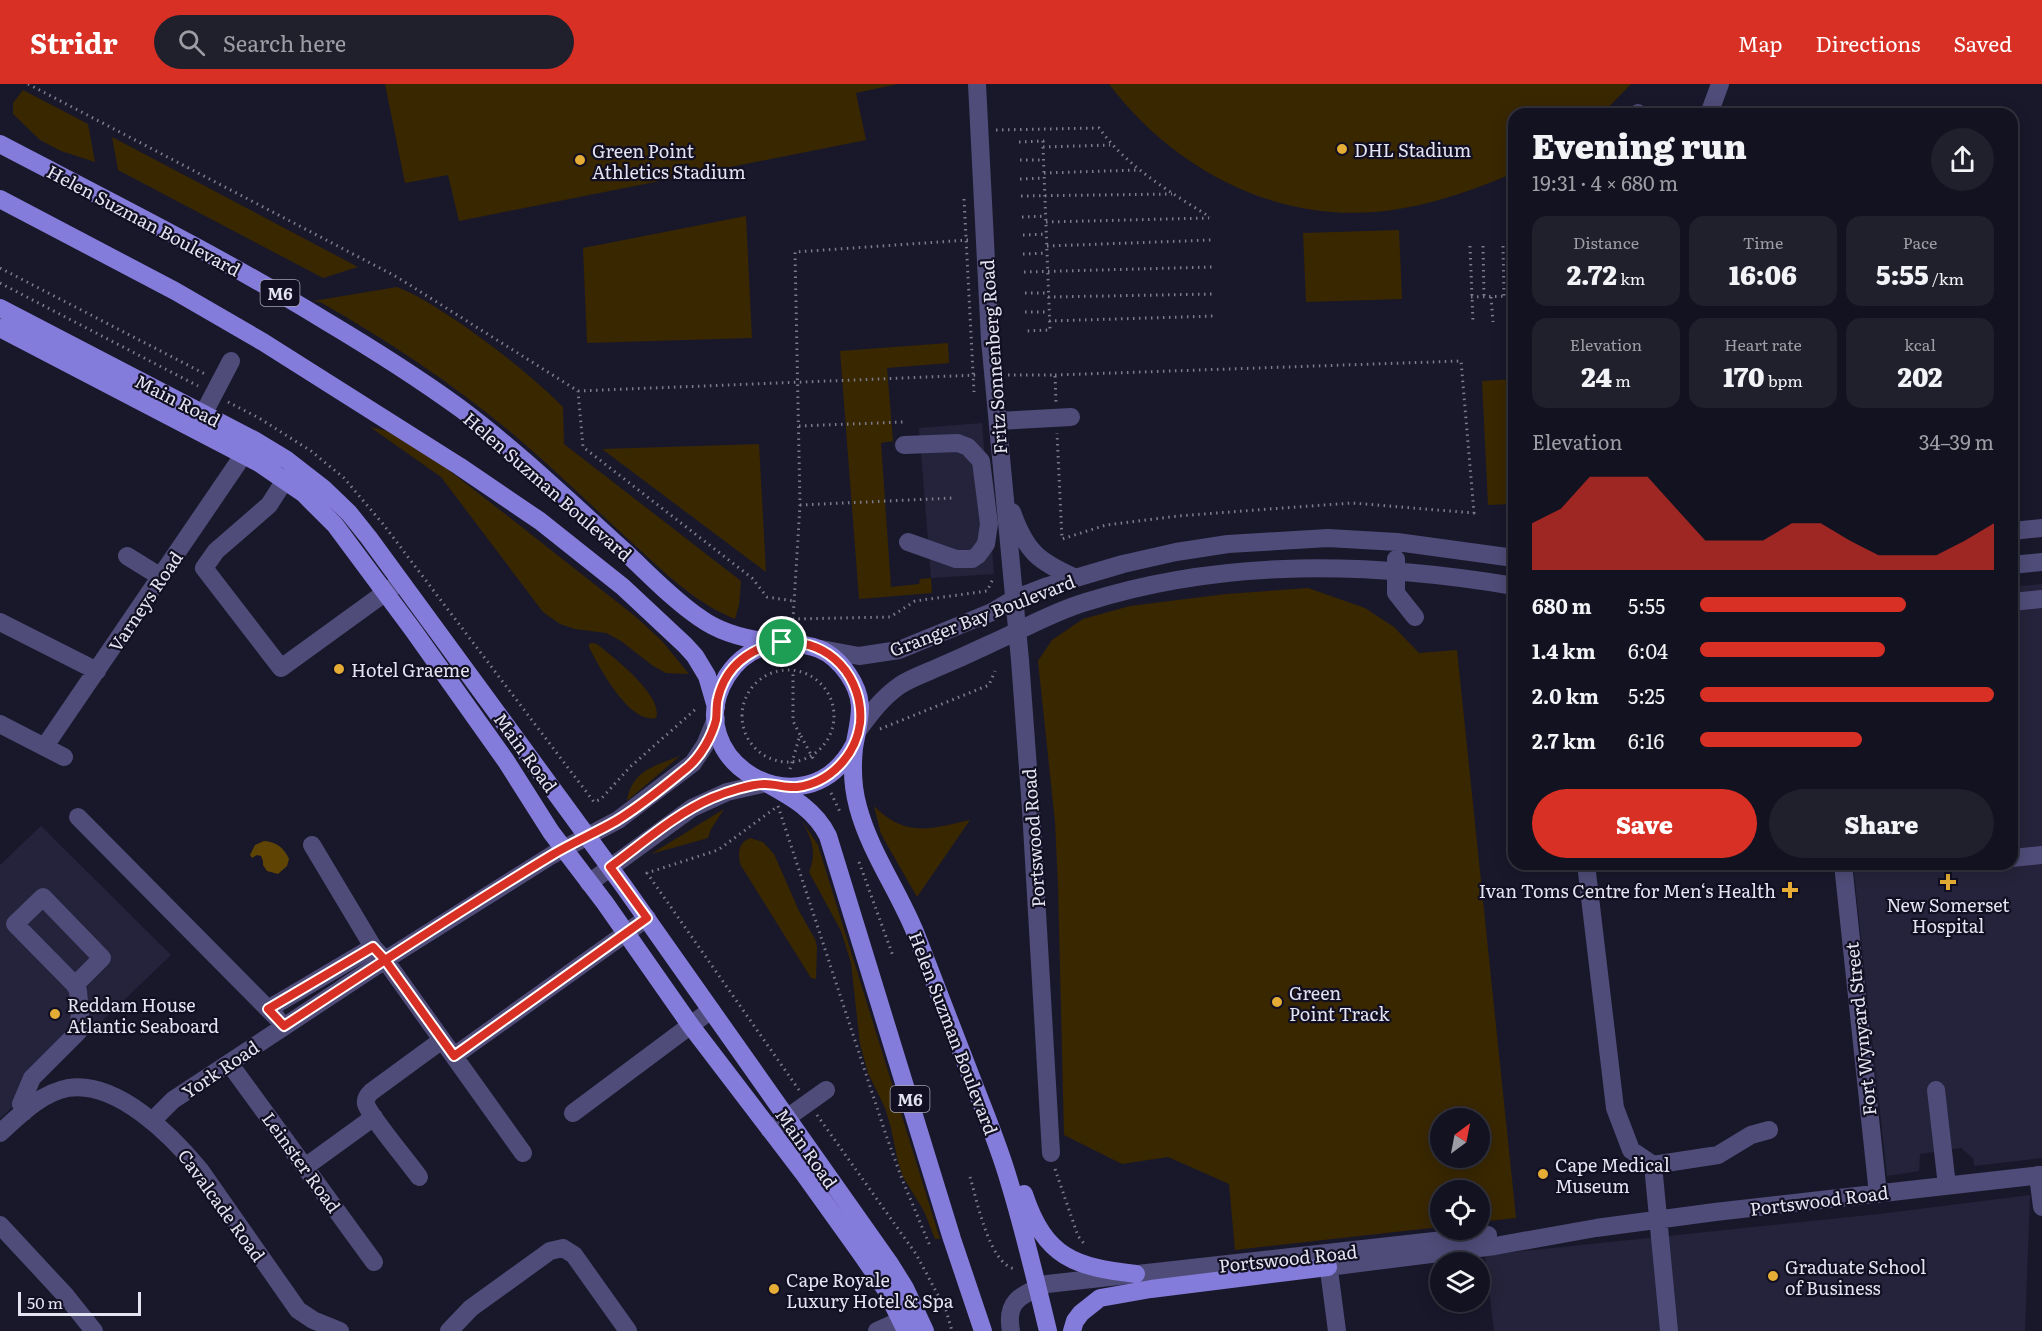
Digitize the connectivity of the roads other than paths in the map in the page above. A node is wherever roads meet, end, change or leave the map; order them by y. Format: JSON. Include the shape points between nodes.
{"nodes":[{"id":1,"x":977,"y":84,"type":"edge"},
{"id":2,"x":1720,"y":84,"type":"edge"},
{"id":3,"x":1711,"y":108,"type":"edge"},
{"id":4,"x":0,"y":144,"type":"edge"},
{"id":5,"x":0,"y":199,"type":"edge"},
{"id":6,"x":0,"y":308,"type":"edge"},
{"id":7,"x":0,"y":328,"type":"edge"},
{"id":8,"x":231,"y":361,"type":"dead end"},
{"id":9,"x":203,"y":413,"type":"junction"},
{"id":10,"x":1064,"y":417,"type":"road end"},
{"id":11,"x":998,"y":421,"type":"junction"},
{"id":12,"x":195,"y":430,"type":"junction"},
{"id":13,"x":904,"y":445,"type":"dead end"},
{"id":14,"x":244,"y":454,"type":"junction"},
{"id":15,"x":285,"y":480,"type":"junction"},
{"id":16,"x":1004,"y":488,"type":"junction"},
{"id":17,"x":2042,"y":528,"type":"edge"},
{"id":18,"x":2018,"y":530,"type":"edge"},
{"id":19,"x":908,"y":542,"type":"dead end"},
{"id":20,"x":1397,"y":542,"type":"junction"},
{"id":21,"x":127,"y":556,"type":"dead end"},
{"id":22,"x":1508,"y":557,"type":"edge"},
{"id":23,"x":2042,"y":562,"type":"edge"},
{"id":24,"x":2018,"y":564,"type":"edge"},
{"id":25,"x":1395,"y":570,"type":"junction"},
{"id":26,"x":161,"y":577,"type":"junction"},
{"id":27,"x":1076,"y":578,"type":"junction"},
{"id":28,"x":1508,"y":585,"type":"edge"},
{"id":29,"x":394,"y":587,"type":"junction"},
{"id":30,"x":1014,"y":599,"type":"junction"},
{"id":31,"x":2042,"y":599,"type":"edge"},
{"id":32,"x":2018,"y":601,"type":"edge"},
{"id":33,"x":1415,"y":617,"type":"dead end"},
{"id":34,"x":0,"y":622,"type":"edge"},
{"id":35,"x":1017,"y":630,"type":"junction"},
{"id":36,"x":782,"y":642,"type":"junction"},
{"id":37,"x":816,"y":647,"type":"junction"},
{"id":38,"x":97,"y":671,"type":"junction"},
{"id":39,"x":716,"y":713,"type":"junction"},
{"id":40,"x":0,"y":724,"type":"edge"},
{"id":41,"x":857,"y":735,"type":"junction"},
{"id":42,"x":45,"y":746,"type":"junction"},
{"id":43,"x":64,"y":757,"type":"dead end"},
{"id":44,"x":767,"y":784,"type":"junction"},
{"id":45,"x":78,"y":817,"type":"dead end"},
{"id":46,"x":588,"y":836,"type":"junction"},
{"id":47,"x":312,"y":845,"type":"dead end"},
{"id":48,"x":564,"y":849,"type":"junction"},
{"id":49,"x":2042,"y":855,"type":"edge"},
{"id":50,"x":2018,"y":857,"type":"edge"},
{"id":51,"x":610,"y":867,"type":"junction"},
{"id":52,"x":1587,"y":870,"type":"edge"},
{"id":53,"x":1844,"y":870,"type":"edge"},
{"id":54,"x":589,"y":883,"type":"junction"},
{"id":55,"x":647,"y":918,"type":"junction"},
{"id":56,"x":626,"y":933,"type":"junction"},
{"id":57,"x":379,"y":953,"type":"junction"},
{"id":58,"x":75,"y":985,"type":"junction"},
{"id":59,"x":268,"y":1009,"type":"junction"},
{"id":60,"x":711,"y":1010,"type":"junction"},
{"id":61,"x":284,"y":1026,"type":"junction"},
{"id":62,"x":691,"y":1026,"type":"junction"},
{"id":63,"x":442,"y":1040,"type":"junction"},
{"id":64,"x":454,"y":1056,"type":"junction"},
{"id":65,"x":51,"y":1061,"type":"junction"},
{"id":66,"x":229,"y":1063,"type":"junction"},
{"id":67,"x":1936,"y":1089,"type":"dead end"},
{"id":68,"x":826,"y":1090,"type":"dead end"},
{"id":69,"x":48,"y":1095,"type":"junction"},
{"id":70,"x":370,"y":1109,"type":"junction"},
{"id":71,"x":24,"y":1112,"type":"junction"},
{"id":72,"x":573,"y":1113,"type":"dead end"},
{"id":73,"x":786,"y":1118,"type":"junction"},
{"id":74,"x":153,"y":1120,"type":"junction"},
{"id":75,"x":770,"y":1130,"type":"junction"},
{"id":76,"x":1768,"y":1130,"type":"dead end"},
{"id":77,"x":0,"y":1133,"type":"edge"},
{"id":78,"x":995,"y":1140,"type":"junction"},
{"id":79,"x":523,"y":1153,"type":"dead end"},
{"id":80,"x":1051,"y":1153,"type":"road end"},
{"id":81,"x":1653,"y":1165,"type":"junction"},
{"id":82,"x":305,"y":1167,"type":"junction"},
{"id":83,"x":811,"y":1169,"type":"junction"},
{"id":84,"x":2040,"y":1175,"type":"edge"},
{"id":85,"x":419,"y":1177,"type":"dead end"},
{"id":86,"x":1947,"y":1186,"type":"junction"},
{"id":87,"x":1878,"y":1194,"type":"junction"},
{"id":88,"x":2042,"y":1207,"type":"edge"},
{"id":89,"x":1658,"y":1220,"type":"junction"},
{"id":90,"x":0,"y":1225,"type":"edge"},
{"id":91,"x":1327,"y":1260,"type":"junction"},
{"id":92,"x":375,"y":1262,"type":"dead end"},
{"id":93,"x":1136,"y":1274,"type":"junction"},
{"id":94,"x":1038,"y":1288,"type":"junction"},
{"id":95,"x":908,"y":1321,"type":"edge"},
{"id":96,"x":94,"y":1331,"type":"edge"},
{"id":97,"x":340,"y":1331,"type":"edge"},
{"id":98,"x":449,"y":1331,"type":"edge"},
{"id":99,"x":628,"y":1331,"type":"edge"},
{"id":100,"x":877,"y":1331,"type":"edge"},
{"id":101,"x":925,"y":1331,"type":"edge"},
{"id":102,"x":983,"y":1331,"type":"edge"},
{"id":103,"x":1011,"y":1331,"type":"edge"},
{"id":104,"x":1048,"y":1331,"type":"edge"},
{"id":105,"x":1072,"y":1331,"type":"edge"},
{"id":106,"x":1337,"y":1331,"type":"edge"},
{"id":107,"x":1669,"y":1331,"type":"edge"}],
"edges":[{"from":1,"to":11,"type":"street","name":"Fritz Sonnenberg Road"},
{"from":2,"to":3,"type":"street"},
{"from":4,"to":36,"type":"main road","name":"Helen Suzman Boulevard","number":"M6","via":[[275,290],[395,364],[499,439],[698,617],[731,633]]},
{"from":5,"to":39,"type":"main road","name":"Helen Suzman Boulevard","number":"M6","via":[[263,342],[540,521],[622,587],[685,645],[707,676]]},
{"from":6,"to":9,"type":"main road","name":"Main Road"},
{"from":7,"to":12,"type":"main road","name":"Main Road"},
{"from":8,"to":9,"type":"street"},
{"from":9,"to":12,"type":"street"},
{"from":9,"to":29,"type":"main road","name":"Main Road","via":[[272,450],[323,488],[354,519]]},
{"from":10,"to":11,"type":"street"},
{"from":11,"to":16,"type":"street","name":"Fritz Sonnenberg Road"},
{"from":12,"to":14,"type":"main road","name":"Main Road"},
{"from":13,"to":19,"type":"street","via":[[958,443],[968,447],[981,461],[989,524],[986,544],[972,559],[956,559]]},
{"from":14,"to":15,"type":"main road","name":"Main Road"},
{"from":14,"to":26,"type":"street","name":"Varneys Road"},
{"from":15,"to":29,"type":"main road","name":"Main Road","via":[[311,500]]},
{"from":15,"to":29,"type":"street","via":[[269,505],[216,551],[204,568],[281,668]]},
{"from":16,"to":27,"type":"street","via":[[1019,530],[1032,552],[1047,565]]},
{"from":16,"to":30,"type":"street","name":"Fritz Sonnenberg Road"},
{"from":17,"to":18,"type":"street"},
{"from":20,"to":22,"type":"street","name":"Granger Bay Boulevard"},
{"from":20,"to":25,"type":"street"},
{"from":20,"to":27,"type":"street","name":"Granger Bay Boulevard","via":[[1328,538],[1228,544],[1123,564]]},
{"from":21,"to":26,"type":"street"},
{"from":23,"to":24,"type":"street"},
{"from":25,"to":28,"type":"street","name":"Granger Bay Boulevard"},
{"from":25,"to":33,"type":"street","via":[[1396,593]]},
{"from":25,"to":35,"type":"street","name":"Granger Bay Boulevard","via":[[1287,568],[1180,579],[1085,602]]},
{"from":26,"to":38,"type":"street","name":"Varneys Road"},
{"from":27,"to":30,"type":"street","name":"Granger Bay Boulevard"},
{"from":29,"to":46,"type":"main road","name":"Main Road"},
{"from":29,"to":48,"type":"main road","name":"Main Road"},
{"from":30,"to":35,"type":"street","name":"Fritz Sonnenberg Road"},
{"from":30,"to":37,"type":"street","name":"Granger Bay Boulevard","via":[[992,612],[889,652],[851,656]]},
{"from":31,"to":32,"type":"street"},
{"from":34,"to":38,"type":"street"},
{"from":35,"to":41,"type":"street","name":"Granger Bay Boulevard","via":[[901,685],[879,704]]},
{"from":35,"to":80,"type":"street","name":"Portswood Road"},
{"from":36,"to":37,"type":"main road","name":"Helen Suzman Boulevard","number":"M6"},
{"from":36,"to":39,"type":"main road","name":"Helen Suzman Boulevard","number":"M6","via":[[759,648],[740,661],[725,679]]},
{"from":37,"to":41,"type":"main road","name":"Helen Suzman Boulevard","number":"M6","via":[[838,662],[853,682],[860,705]]},
{"from":38,"to":42,"type":"street","name":"Varneys Road"},
{"from":39,"to":44,"type":"main road","name":"Helen Suzman Boulevard","number":"M6","via":[[720,740],[733,761]]},
{"from":39,"to":46,"type":"street","via":[[705,745],[693,763],[618,820]]},
{"from":40,"to":42,"type":"street"},
{"from":41,"to":44,"type":"main road","name":"Helen Suzman Boulevard","number":"M6","via":[[842,764],[819,780],[798,787]]},
{"from":41,"to":78,"type":"main road","name":"Helen Suzman Boulevard","number":"M6","via":[[854,777],[859,811],[913,928]]},
{"from":42,"to":43,"type":"street"},
{"from":44,"to":51,"type":"street","via":[[727,792],[701,803]]},
{"from":44,"to":102,"type":"main road","name":"Helen Suzman Boulevard","number":"M6","via":[[805,806],[828,836]]},
{"from":45,"to":59,"type":"street"},
{"from":46,"to":48,"type":"street"},
{"from":46,"to":51,"type":"main road","name":"Main Road"},
{"from":47,"to":57,"type":"street"},
{"from":48,"to":54,"type":"main road","name":"Main Road"},
{"from":48,"to":57,"type":"street","name":"York Road"},
{"from":49,"to":50,"type":"street"},
{"from":51,"to":54,"type":"street"},
{"from":51,"to":55,"type":"main road","name":"Main Road"},
{"from":52,"to":81,"type":"street","via":[[1615,1108],[1631,1150]]},
{"from":53,"to":87,"type":"street","name":"Fort Wynyard Street"},
{"from":54,"to":56,"type":"main road","name":"Main Road"},
{"from":55,"to":56,"type":"street"},
{"from":55,"to":60,"type":"main road","name":"Main Road"},
{"from":56,"to":62,"type":"main road","name":"Main Road"},
{"from":56,"to":64,"type":"street"},
{"from":57,"to":59,"type":"street"},
{"from":57,"to":61,"type":"street","name":"York Road"},
{"from":57,"to":63,"type":"street"},
{"from":58,"to":58,"type":"street","via":[[15,924],[43,897],[102,958]]},
{"from":58,"to":65,"type":"street","via":[[80,1013],[78,1032]]},
{"from":59,"to":61,"type":"street"},
{"from":60,"to":62,"type":"street"},
{"from":60,"to":73,"type":"main road","name":"Main Road"},
{"from":61,"to":66,"type":"street","name":"York Road"},
{"from":62,"to":72,"type":"street"},
{"from":62,"to":75,"type":"main road","name":"Main Road"},
{"from":63,"to":64,"type":"street"},
{"from":63,"to":70,"type":"street","via":[[371,1092]]},
{"from":64,"to":79,"type":"street"},
{"from":65,"to":69,"type":"street","via":[[46,1080]]},
{"from":65,"to":71,"type":"street","via":[[32,1078],[21,1104]]},
{"from":66,"to":74,"type":"street","name":"York Road","via":[[174,1100]]},
{"from":66,"to":82,"type":"street","name":"Leinster Road"},
{"from":67,"to":86,"type":"street"},
{"from":68,"to":73,"type":"street"},
{"from":69,"to":71,"type":"street","name":"Cavalcade Road"},
{"from":69,"to":74,"type":"street","name":"Cavalcade Road","via":[[68,1088],[96,1090]]},
{"from":70,"to":82,"type":"street"},
{"from":70,"to":85,"type":"street"},
{"from":71,"to":77,"type":"street","name":"Cavalcade Road"},
{"from":73,"to":75,"type":"street"},
{"from":73,"to":83,"type":"main road","name":"Main Road"},
{"from":74,"to":97,"type":"street","name":"Cavalcade Road","via":[[200,1170],[298,1310]]},
{"from":75,"to":83,"type":"main road","name":"Main Road"},
{"from":76,"to":81,"type":"street","via":[[1751,1135],[1718,1155]]},
{"from":78,"to":93,"type":"main road","via":[[1022,1185],[1034,1220],[1055,1248],[1079,1264]]},
{"from":78,"to":94,"type":"main road","name":"Helen Suzman Boulevard","number":"M6"},
{"from":81,"to":89,"type":"street"},
{"from":82,"to":92,"type":"street","name":"Leinster Road"},
{"from":83,"to":95,"type":"main road","name":"Main Road"},
{"from":84,"to":86,"type":"street","name":"Portswood Road"},
{"from":84,"to":88,"type":"street"},
{"from":86,"to":87,"type":"street","name":"Portswood Road"},
{"from":87,"to":89,"type":"street","name":"Portswood Road"},
{"from":89,"to":91,"type":"street","name":"Portswood Road","via":[[1495,1246]]},
{"from":89,"to":107,"type":"street"},
{"from":90,"to":96,"type":"street"},
{"from":91,"to":93,"type":"street","name":"Portswood Road"},
{"from":91,"to":105,"type":"main road","via":[[1100,1298],[1081,1313]]},
{"from":91,"to":106,"type":"street"},
{"from":93,"to":94,"type":"street","name":"Portswood Road","via":[[1057,1282]]},
{"from":94,"to":103,"type":"street","name":"Portswood Road","via":[[1014,1303],[1010,1312]]},
{"from":94,"to":104,"type":"main road","name":"Helen Suzman Boulevard","number":"M6"},
{"from":95,"to":100,"type":"street"},
{"from":95,"to":101,"type":"main road","name":"Main Road"},
{"from":98,"to":99,"type":"street","via":[[471,1308],[550,1251],[563,1248],[574,1255]]}]}
